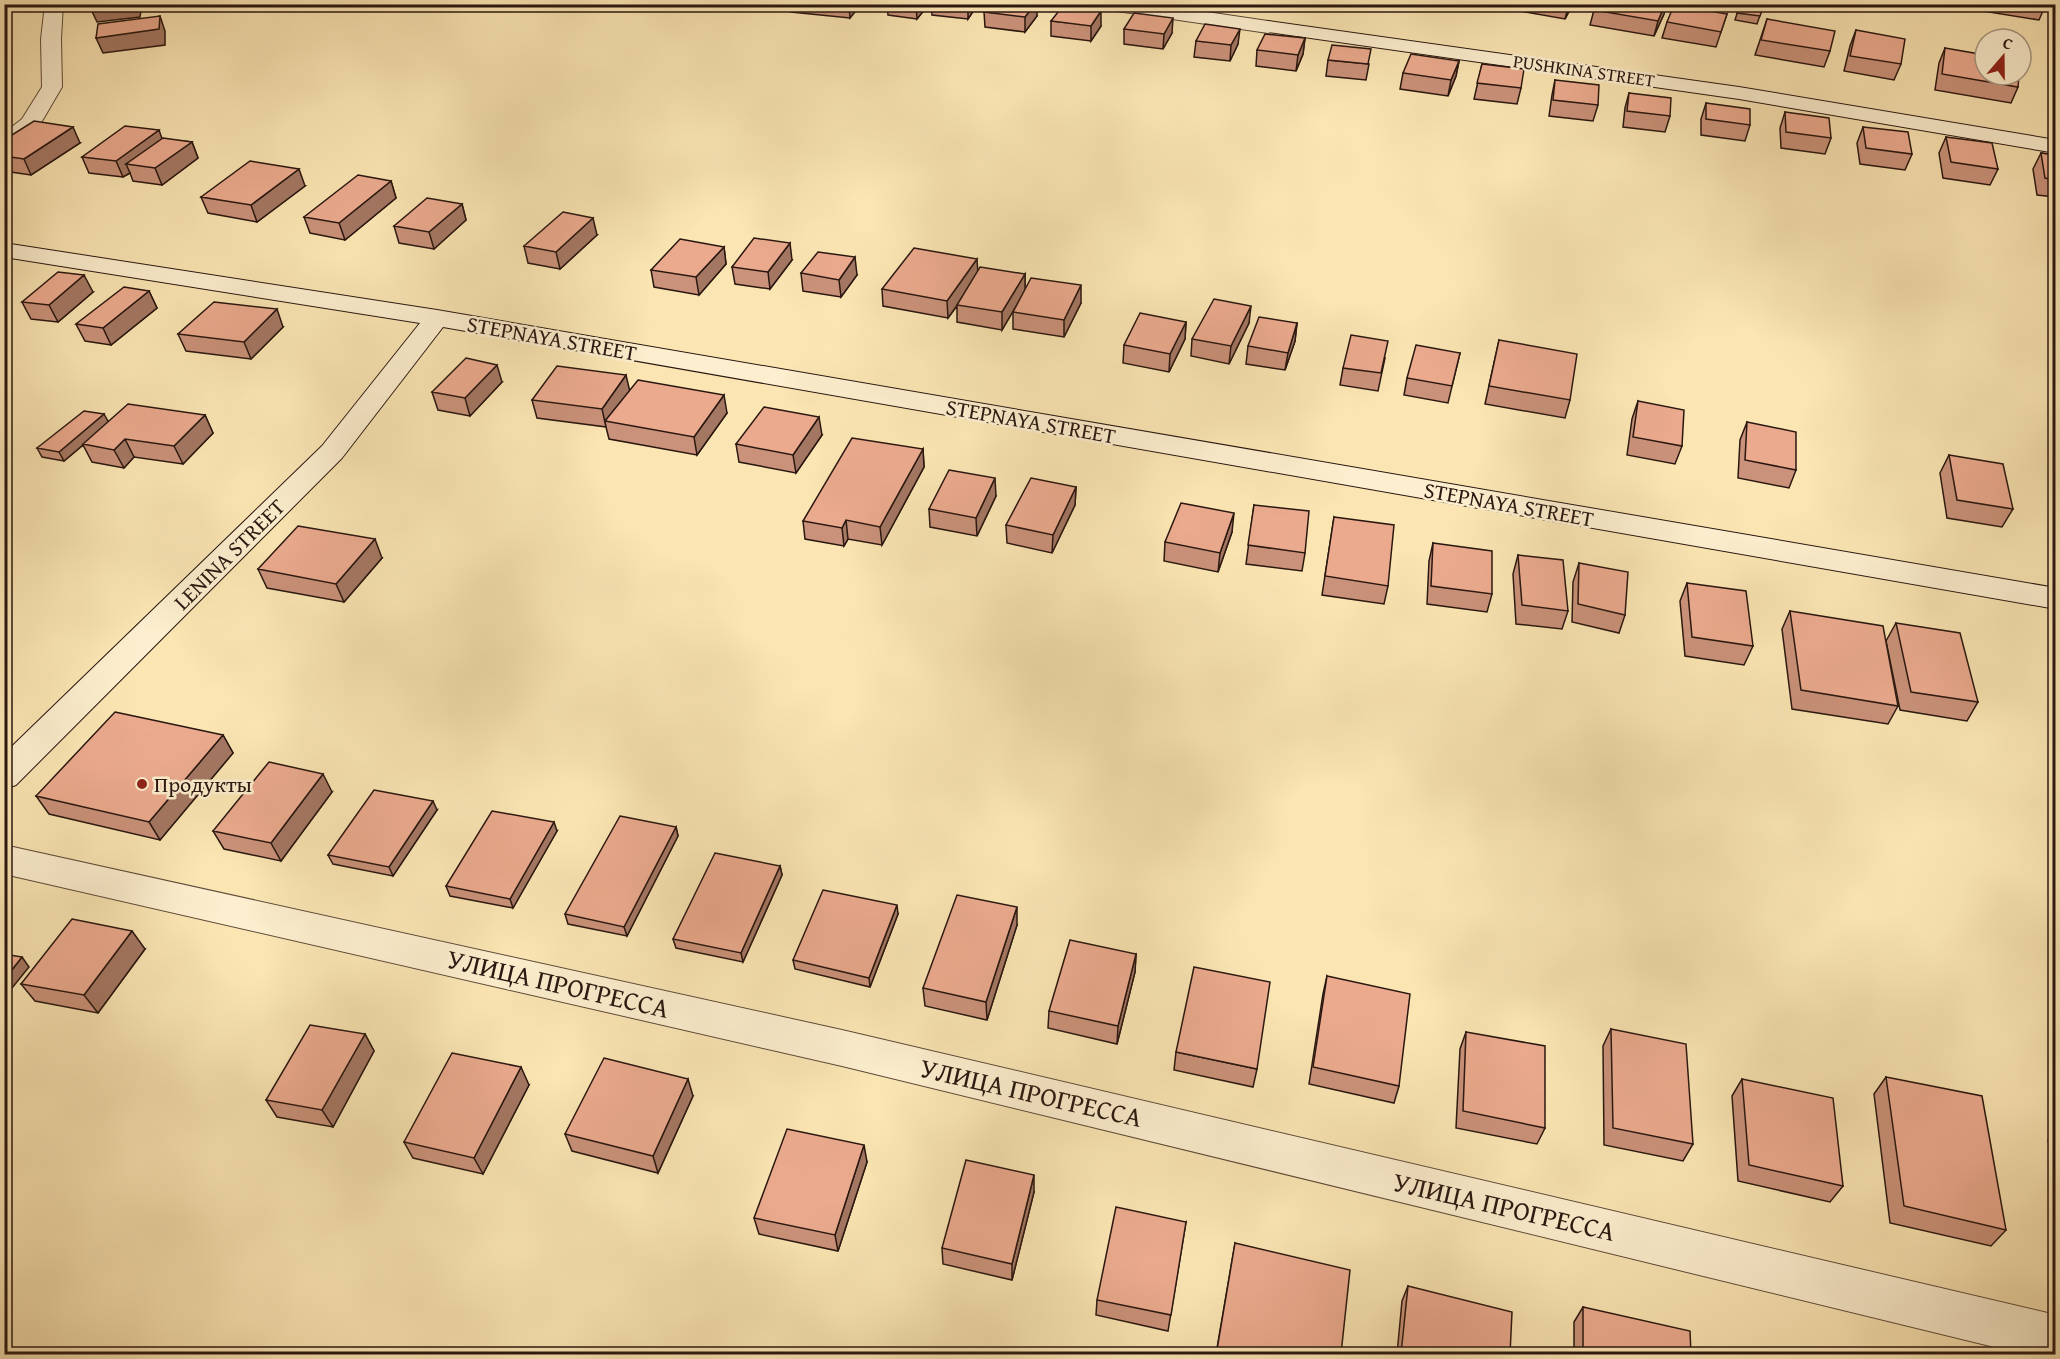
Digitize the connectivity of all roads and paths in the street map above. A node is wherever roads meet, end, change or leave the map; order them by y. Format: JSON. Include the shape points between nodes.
{"nodes":[{"id":1,"x":54,"y":4,"type":"edge"},
{"id":2,"x":1110,"y":4,"type":"edge"},
{"id":3,"x":1285,"y":12,"type":"dead end"},
{"id":4,"x":1268,"y":27,"type":"junction"},
{"id":5,"x":4,"y":144,"type":"edge"},
{"id":6,"x":2055,"y":147,"type":"edge"},
{"id":7,"x":4,"y":250,"type":"edge"},
{"id":8,"x":437,"y":318,"type":"junction"},
{"id":9,"x":2055,"y":599,"type":"edge"},
{"id":10,"x":4,"y":776,"type":"edge"},
{"id":11,"x":4,"y":859,"type":"edge"},
{"id":12,"x":2055,"y":1339,"type":"edge"}],
"edges":[{"from":1,"to":5,"type":"street","via":[[52,87],[30,123]]},
{"from":2,"to":4,"type":"street","name":"PUSHKINA STREET"},
{"from":3,"to":4,"type":"street"},
{"from":4,"to":6,"type":"street","name":"PUSHKINA STREET","via":[[1739,93]]},
{"from":7,"to":8,"type":"street","name":"STEPNAYA STREET"},
{"from":8,"to":9,"type":"street","name":"STEPNAYA STREET"},
{"from":8,"to":10,"type":"street","name":"LENINA STREET","via":[[332,452]]},
{"from":11,"to":12,"type":"street","name":"УЛИЦА ПРОГРЕССА","via":[[854,1051]]}]}
